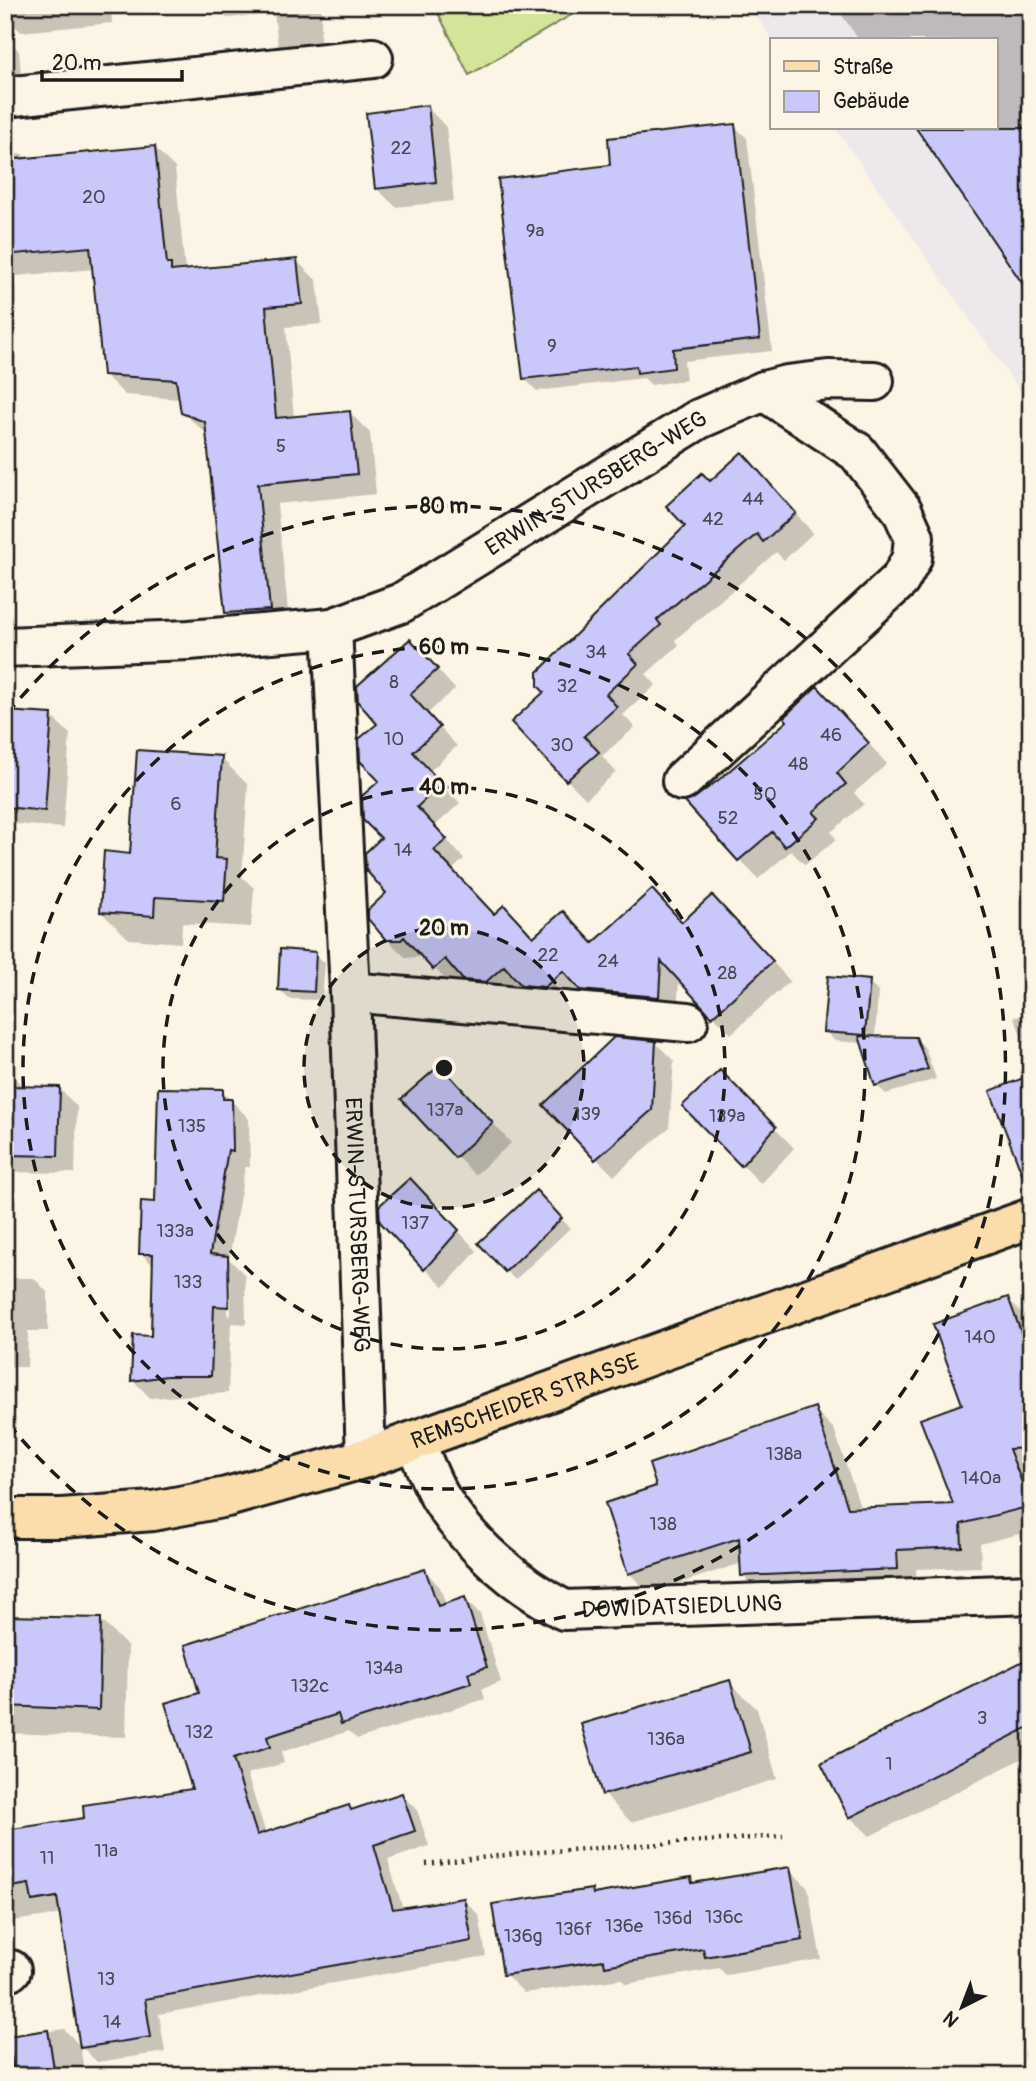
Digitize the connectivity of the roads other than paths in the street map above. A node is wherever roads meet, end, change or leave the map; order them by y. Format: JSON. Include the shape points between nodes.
{"nodes":[{"id":1,"x":373,"y":58,"type":"dead end"},
{"id":2,"x":5,"y":97,"type":"edge"},
{"id":3,"x":874,"y":381,"type":"dead end"},
{"id":4,"x":764,"y":391,"type":"junction"},
{"id":5,"x":332,"y":628,"type":"junction"},
{"id":6,"x":5,"y":647,"type":"edge"},
{"id":7,"x":682,"y":781,"type":"dead end"},
{"id":8,"x":350,"y":992,"type":"junction"},
{"id":9,"x":688,"y":1022,"type":"dead end"},
{"id":10,"x":1031,"y":1218,"type":"edge"},
{"id":11,"x":415,"y":1442,"type":"junction"},
{"id":12,"x":366,"y":1458,"type":"junction"},
{"id":13,"x":5,"y":1518,"type":"edge"},
{"id":14,"x":1031,"y":1594,"type":"edge"}],
"edges":[{"from":1,"to":2,"type":"street"},
{"from":3,"to":4,"type":"street","name":"ERWIN-STURSBERG-WEG","via":[[828,380]]},
{"from":4,"to":5,"type":"street","name":"ERWIN-STURSBERG-WEG","via":[[699,419],[401,603]]},
{"from":4,"to":7,"type":"street","via":[[857,452],[902,510],[914,537],[912,558],[900,580]]},
{"from":5,"to":6,"type":"street","name":"ERWIN-STURSBERG-WEG","via":[[188,640]]},
{"from":5,"to":8,"type":"street","name":"ERWIN-STURSBERG-WEG"},
{"from":8,"to":9,"type":"street"},
{"from":8,"to":12,"type":"street","name":"ERWIN-STURSBERG-WEG"},
{"from":10,"to":11,"type":"main road","name":"REMSCHEIDER STRASSE"},
{"from":11,"to":12,"type":"main road","name":"REMSCHEIDER STRASSE"},
{"from":11,"to":14,"type":"street","name":"DOWIDATSIEDLUNG","via":[[440,1497],[472,1538],[530,1592],[564,1610]]},
{"from":12,"to":13,"type":"main road","name":"REMSCHEIDER STRASSE","via":[[227,1497],[153,1511]]}]}
